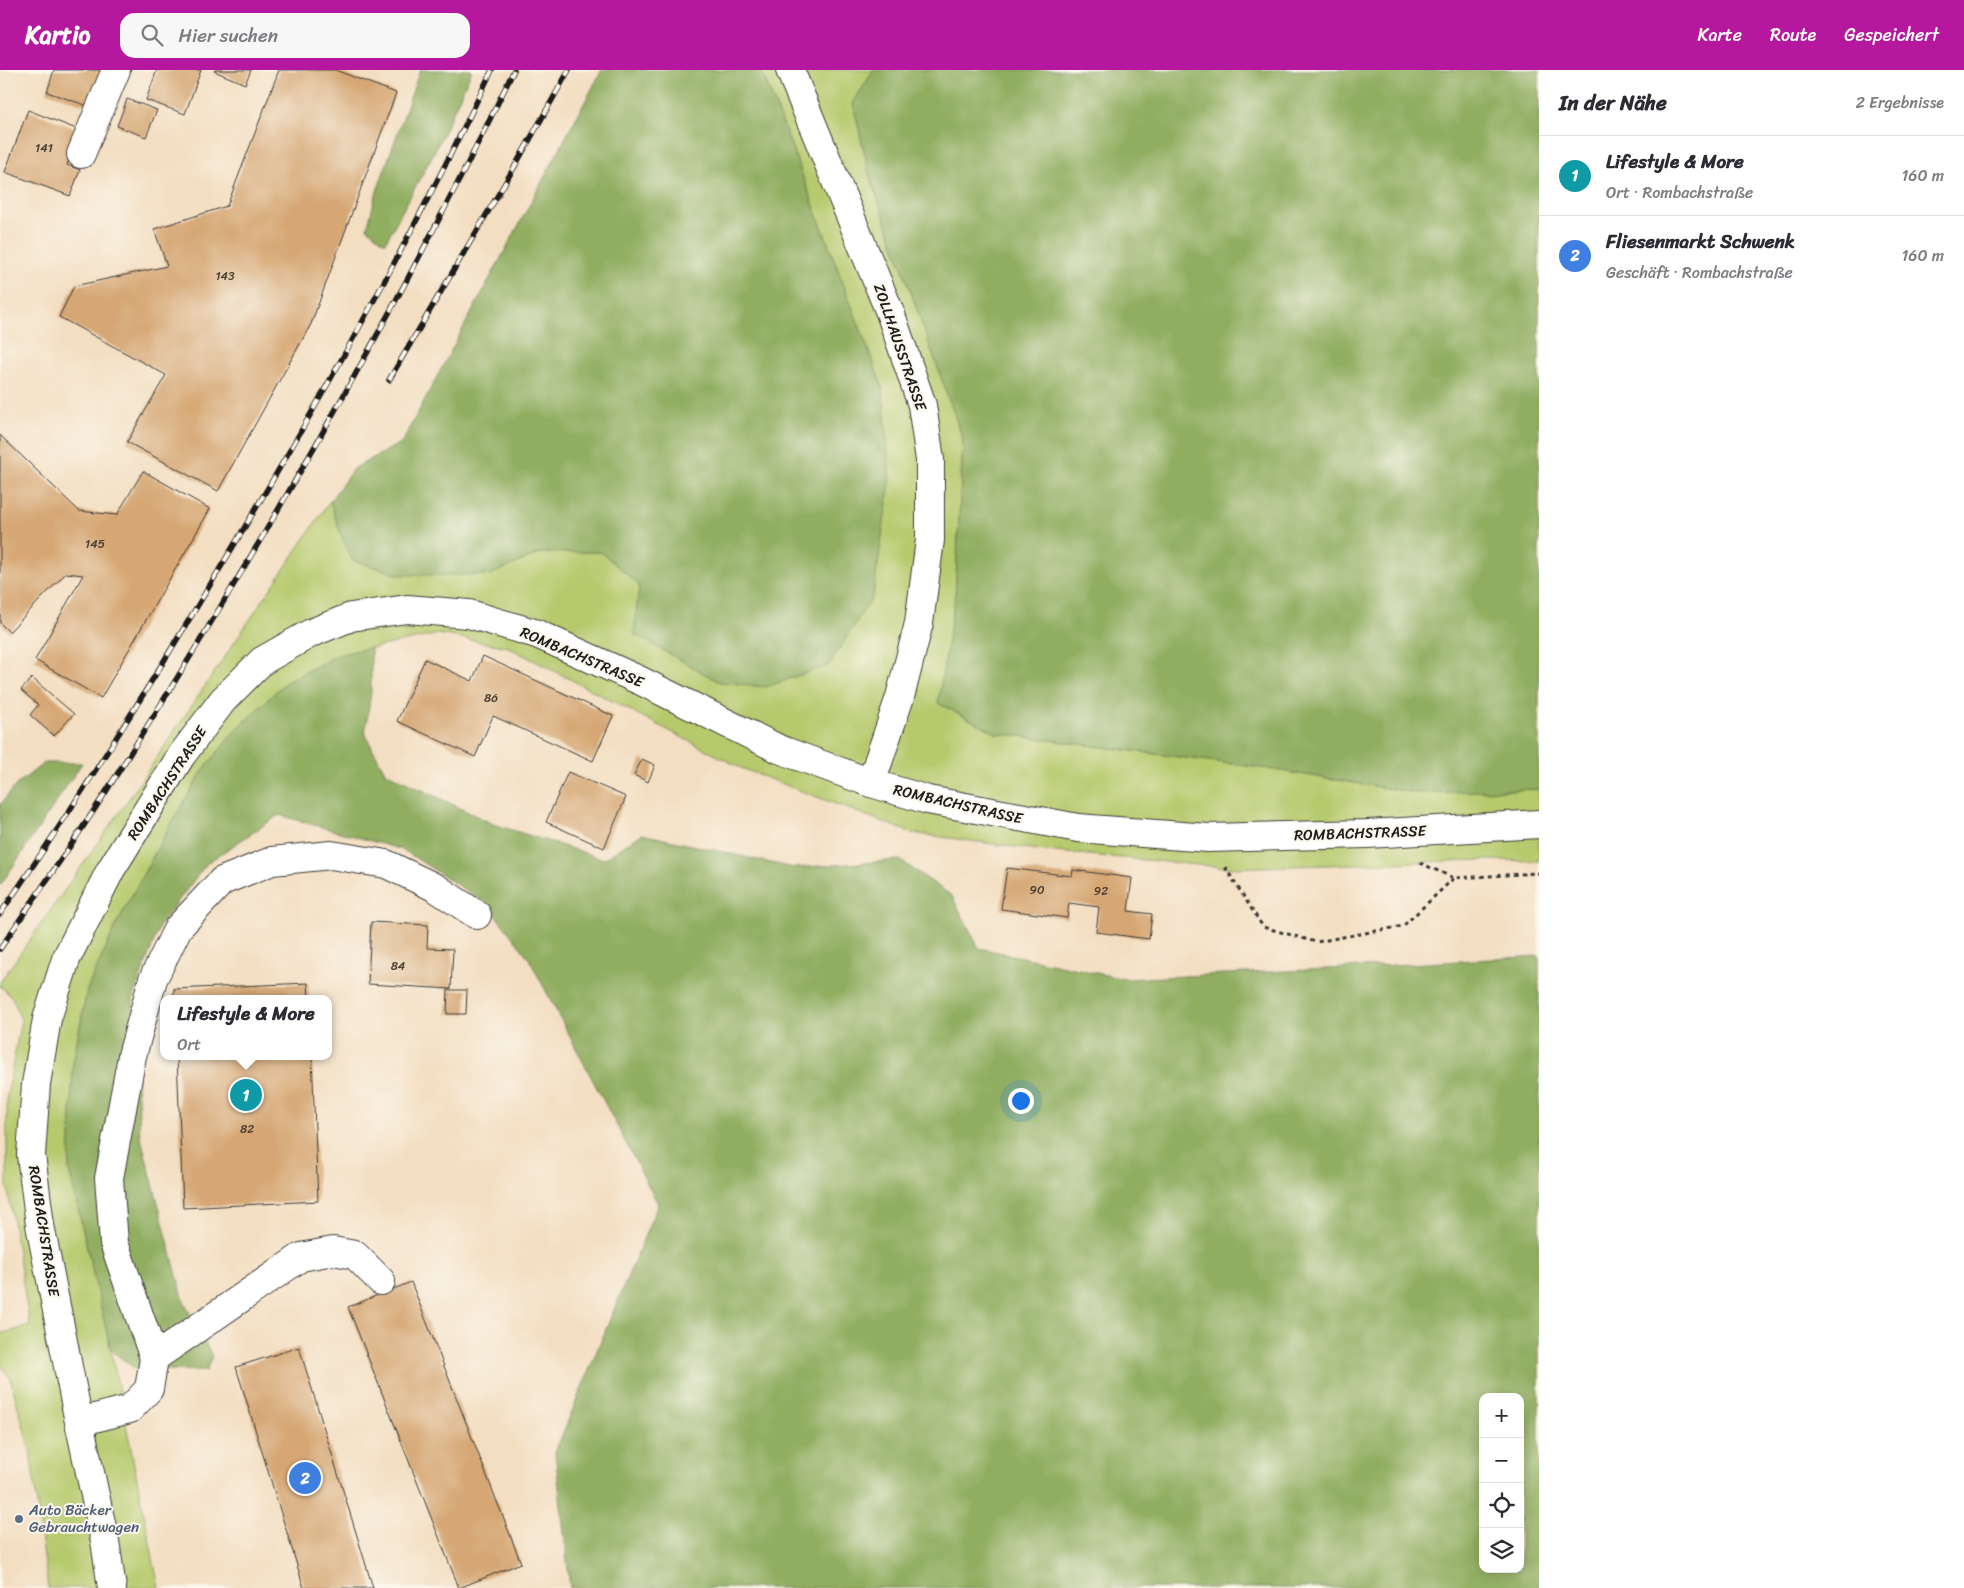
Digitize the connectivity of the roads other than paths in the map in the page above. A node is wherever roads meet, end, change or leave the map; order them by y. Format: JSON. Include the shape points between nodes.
{"nodes":[{"id":1,"x":116,"y":70,"type":"edge"},
{"id":2,"x":790,"y":70,"type":"edge"},
{"id":3,"x":82,"y":154,"type":"dead end"},
{"id":4,"x":871,"y":784,"type":"junction"},
{"id":5,"x":1539,"y":824,"type":"edge"},
{"id":6,"x":477,"y":915,"type":"dead end"},
{"id":7,"x":381,"y":1281,"type":"dead end"},
{"id":8,"x":154,"y":1358,"type":"junction"},
{"id":9,"x":79,"y":1422,"type":"junction"},
{"id":10,"x":112,"y":1588,"type":"edge"}],
"edges":[{"from":1,"to":3,"type":"main road"},
{"from":2,"to":4,"type":"main road","name":"ZOLLHAUSSTRASSE","via":[[892,315],[922,405],[930,460],[930,540],[919,623],[900,697]]},
{"from":4,"to":5,"type":"main road","name":"ROMBACHSTRASSE","via":[[928,800],[1078,828],[1208,838],[1366,834]]},
{"from":4,"to":9,"type":"main road","name":"ROMBACHSTRASSE","via":[[779,749],[537,634],[469,614],[406,609],[351,617],[310,633],[262,661],[223,700],[181,756],[110,871],[66,959],[47,1019],[36,1084],[31,1155],[40,1225]]},
{"from":6,"to":8,"type":"main road","via":[[436,888],[386,864],[331,855],[272,861],[222,881],[178,928],[153,979],[132,1056],[109,1178],[114,1243]]},
{"from":7,"to":8,"type":"main road","via":[[355,1255],[333,1251],[301,1257]]},
{"from":8,"to":9,"type":"main road","via":[[149,1389],[130,1409]]},
{"from":9,"to":10,"type":"main road","name":"ROMBACHSTRASSE"}]}
